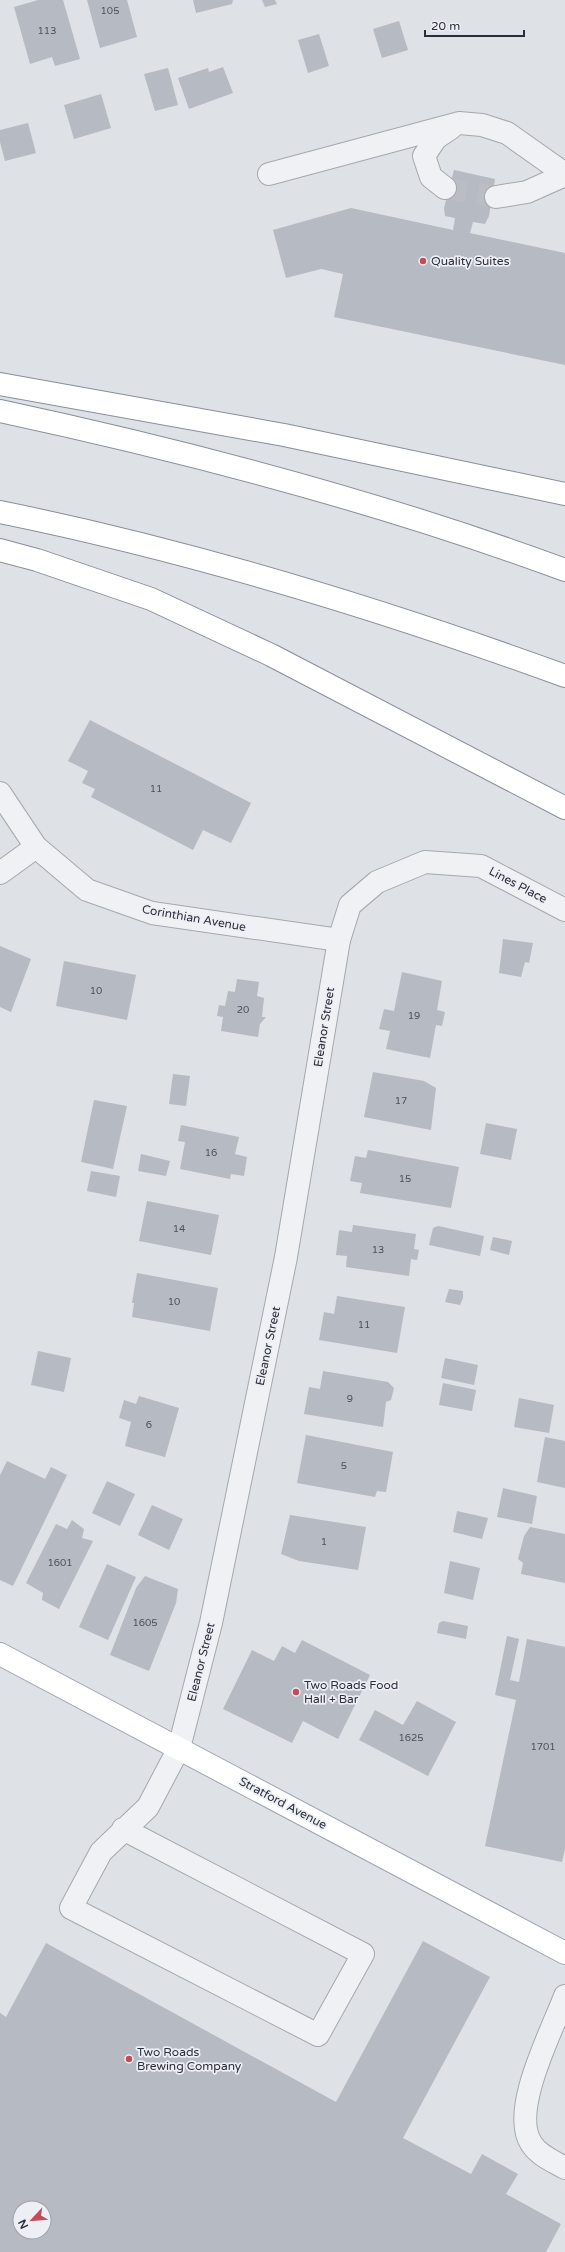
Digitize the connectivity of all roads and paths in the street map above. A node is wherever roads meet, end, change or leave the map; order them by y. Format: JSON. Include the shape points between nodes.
{"nodes":[{"id":1,"x":459,"y":123,"type":"junction"},
{"id":2,"x":269,"y":174,"type":"dead end"},
{"id":3,"x":565,"y":175,"type":"edge"},
{"id":4,"x":445,"y":188,"type":"tunnel mouth"},
{"id":5,"x":496,"y":197,"type":"tunnel mouth"},
{"id":6,"x":0,"y":384,"type":"edge"},
{"id":7,"x":0,"y":410,"type":"edge"},
{"id":8,"x":565,"y":494,"type":"edge"},
{"id":9,"x":0,"y":512,"type":"edge"},
{"id":10,"x":0,"y":550,"type":"edge"},
{"id":11,"x":565,"y":570,"type":"edge"},
{"id":12,"x":565,"y":676,"type":"edge"},
{"id":13,"x":0,"y":792,"type":"edge"},
{"id":14,"x":565,"y":808,"type":"edge"},
{"id":15,"x":36,"y":847,"type":"junction"},
{"id":16,"x":0,"y":873,"type":"edge"},
{"id":17,"x":565,"y":910,"type":"edge"},
{"id":18,"x":339,"y":940,"type":"junction"},
{"id":19,"x":0,"y":1654,"type":"edge"},
{"id":20,"x":179,"y":1748,"type":"junction"},
{"id":21,"x":123,"y":1829,"type":"junction"},
{"id":22,"x":565,"y":1953,"type":"edge"},
{"id":23,"x":565,"y":1996,"type":"edge"},
{"id":24,"x":565,"y":2168,"type":"edge"}],
"edges":[{"from":1,"to":2,"type":"street"},
{"from":1,"to":3,"type":"street","via":[[482,125],[507,133]]},
{"from":1,"to":4,"type":"street","via":[[436,138],[424,156],[431,177]]},
{"from":3,"to":5,"type":"street","via":[[527,192]]},
{"from":6,"to":8,"type":"main road","via":[[284,435]]},
{"from":7,"to":11,"type":"main road","via":[[305,485],[425,522]]},
{"from":9,"to":12,"type":"main road","via":[[256,575],[398,619]]},
{"from":10,"to":14,"type":"main road","via":[[151,599],[271,655]]},
{"from":13,"to":15,"type":"street","name":"Corinthian Avenue"},
{"from":15,"to":16,"type":"street"},
{"from":15,"to":18,"type":"street","name":"Corinthian Avenue","via":[[86,890],[152,913]]},
{"from":17,"to":18,"type":"street","name":"Lines Place","via":[[482,866],[425,862],[377,882],[350,905]]},
{"from":18,"to":20,"type":"street","name":"Eleanor Street","via":[[286,1257],[210,1623]]},
{"from":19,"to":20,"type":"main road","name":"Stratford Avenue"},
{"from":20,"to":21,"type":"street","name":"Eleanor Street","via":[[148,1807]]},
{"from":20,"to":22,"type":"main road","name":"Stratford Avenue"},
{"from":21,"to":21,"type":"street","name":"Eleanor Street","via":[[101,1852],[71,1908],[318,2035],[363,1954]]},
{"from":23,"to":24,"type":"street","via":[[532,2080],[524,2121],[530,2143],[538,2152]]}]}
